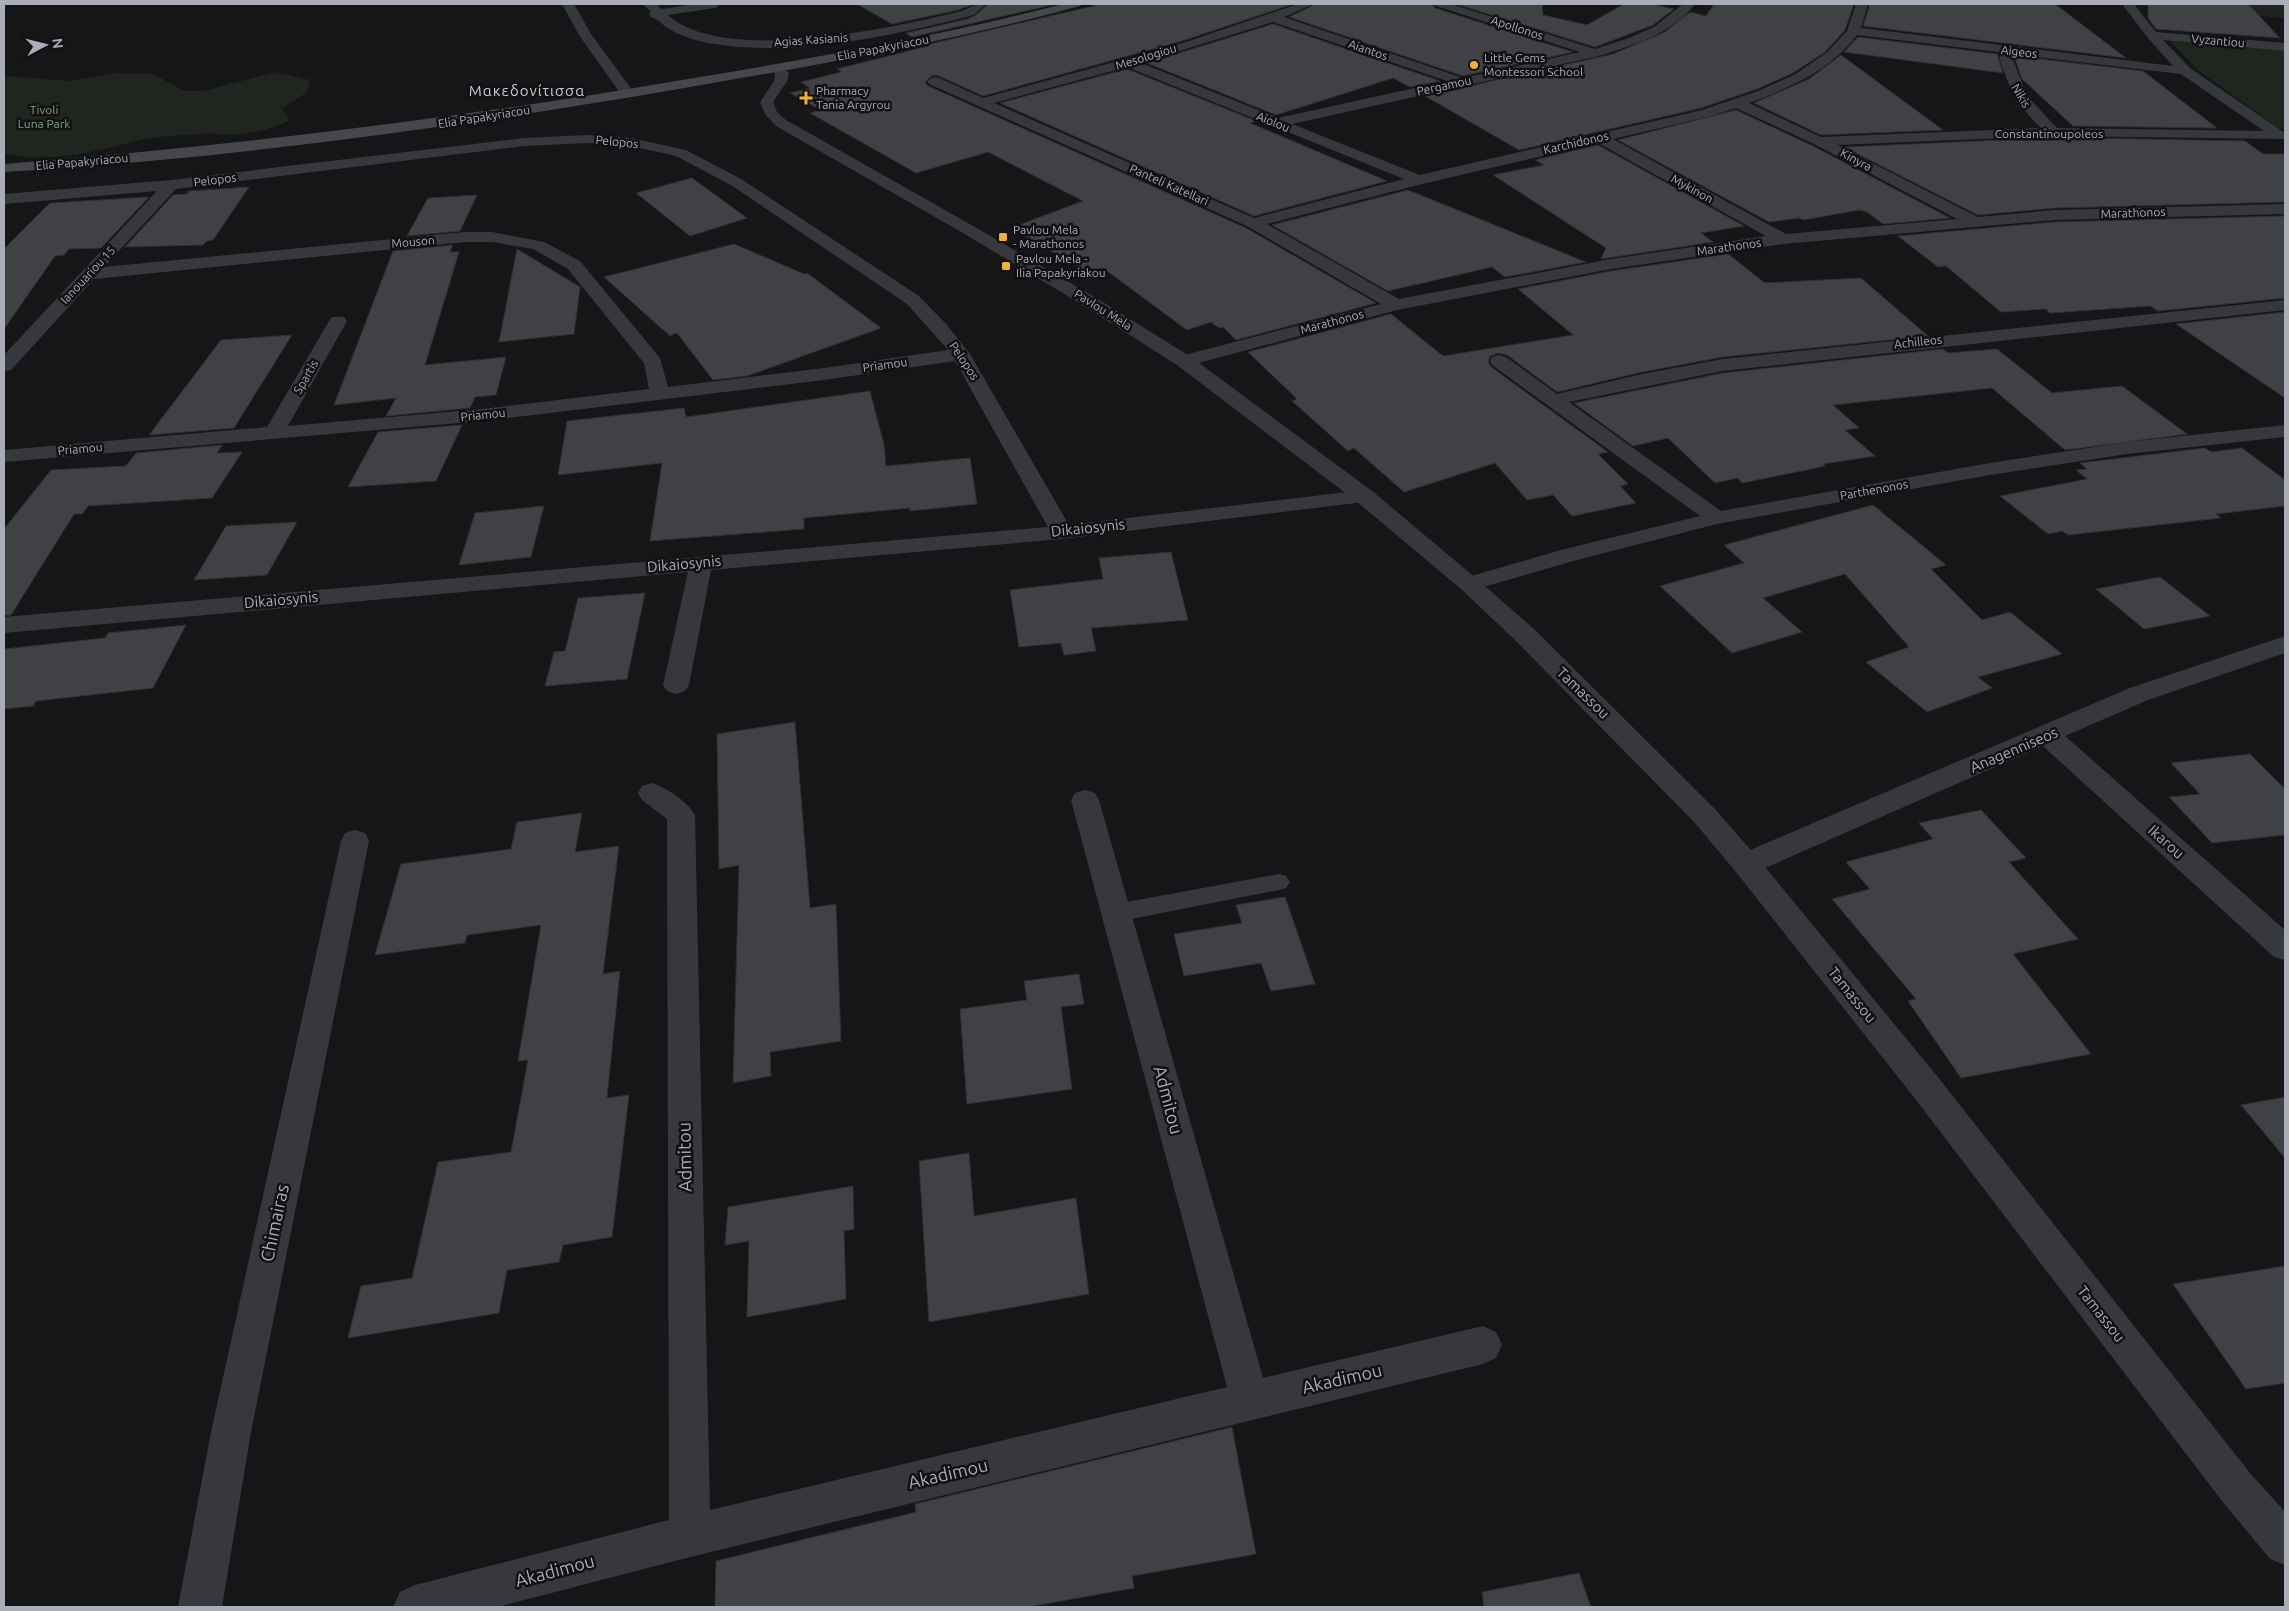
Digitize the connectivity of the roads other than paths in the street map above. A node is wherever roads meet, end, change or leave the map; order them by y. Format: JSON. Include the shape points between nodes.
{"nodes":[{"id":1,"x":568,"y":4,"type":"edge"},
{"id":2,"x":715,"y":4,"type":"edge"},
{"id":3,"x":980,"y":4,"type":"edge"},
{"id":4,"x":1076,"y":4,"type":"edge"},
{"id":5,"x":1308,"y":4,"type":"edge"},
{"id":6,"x":1440,"y":4,"type":"edge"},
{"id":7,"x":1484,"y":4,"type":"edge"},
{"id":8,"x":1689,"y":4,"type":"edge"},
{"id":9,"x":1862,"y":4,"type":"edge"},
{"id":10,"x":2128,"y":4,"type":"edge"},
{"id":11,"x":652,"y":9,"type":"edge"},
{"id":12,"x":1468,"y":12,"type":"junction"},
{"id":13,"x":1274,"y":18,"type":"junction"},
{"id":14,"x":1854,"y":30,"type":"junction"},
{"id":15,"x":2152,"y":35,"type":"junction"},
{"id":16,"x":2285,"y":47,"type":"edge"},
{"id":17,"x":2004,"y":50,"type":"junction"},
{"id":18,"x":1595,"y":53,"type":"junction"},
{"id":19,"x":1128,"y":63,"type":"junction"},
{"id":20,"x":776,"y":68,"type":"junction"},
{"id":21,"x":2185,"y":71,"type":"junction"},
{"id":22,"x":934,"y":81,"type":"dead end"},
{"id":23,"x":1462,"y":82,"type":"junction"},
{"id":24,"x":628,"y":94,"type":"junction"},
{"id":25,"x":982,"y":102,"type":"junction"},
{"id":26,"x":1737,"y":103,"type":"junction"},
{"id":27,"x":1276,"y":123,"type":"junction"},
{"id":28,"x":2053,"y":132,"type":"junction"},
{"id":29,"x":1600,"y":138,"type":"junction"},
{"id":30,"x":2282,"y":138,"type":"edge"},
{"id":31,"x":1819,"y":140,"type":"junction"},
{"id":32,"x":4,"y":168,"type":"edge"},
{"id":33,"x":1419,"y":180,"type":"junction"},
{"id":34,"x":171,"y":185,"type":"junction"},
{"id":35,"x":4,"y":199,"type":"edge"},
{"id":36,"x":2285,"y":209,"type":"edge"},
{"id":37,"x":1973,"y":221,"type":"junction"},
{"id":38,"x":1253,"y":223,"type":"junction"},
{"id":39,"x":1783,"y":239,"type":"junction"},
{"id":40,"x":89,"y":274,"type":"junction"},
{"id":41,"x":1396,"y":305,"type":"junction"},
{"id":42,"x":2285,"y":305,"type":"edge"},
{"id":43,"x":338,"y":321,"type":"dead end"},
{"id":44,"x":961,"y":354,"type":"junction"},
{"id":45,"x":1184,"y":361,"type":"junction"},
{"id":46,"x":1499,"y":361,"type":"dead end"},
{"id":47,"x":4,"y":366,"type":"edge"},
{"id":48,"x":660,"y":394,"type":"junction"},
{"id":49,"x":1554,"y":400,"type":"junction"},
{"id":50,"x":2285,"y":431,"type":"edge"},
{"id":51,"x":274,"y":433,"type":"junction"},
{"id":52,"x":4,"y":456,"type":"edge"},
{"id":53,"x":1364,"y":496,"type":"junction"},
{"id":54,"x":1718,"y":518,"type":"junction"},
{"id":55,"x":1062,"y":532,"type":"junction"},
{"id":56,"x":701,"y":563,"type":"junction"},
{"id":57,"x":1469,"y":584,"type":"junction"},
{"id":58,"x":4,"y":625,"type":"edge"},
{"id":59,"x":2285,"y":644,"type":"edge"},
{"id":60,"x":676,"y":685,"type":"dead end"},
{"id":61,"x":2048,"y":736,"type":"junction"},
{"id":62,"x":652,"y":793,"type":"dead end"},
{"id":63,"x":1085,"y":800,"type":"dead end"},
{"id":64,"x":355,"y":841,"type":"dead end"},
{"id":65,"x":1746,"y":864,"type":"junction"},
{"id":66,"x":1280,"y":882,"type":"dead end"},
{"id":67,"x":1116,"y":914,"type":"junction"},
{"id":68,"x":2285,"y":948,"type":"edge"},
{"id":69,"x":1483,"y":1345,"type":"dead end"},
{"id":70,"x":1250,"y":1401,"type":"junction"},
{"id":71,"x":690,"y":1536,"type":"junction"},
{"id":72,"x":2285,"y":1544,"type":"edge"},
{"id":73,"x":200,"y":1607,"type":"edge"},
{"id":74,"x":415,"y":1607,"type":"edge"}],
"edges":[{"from":1,"to":24,"type":"street","via":[[585,35]]},
{"from":2,"to":11,"type":"street"},
{"from":3,"to":11,"type":"street","name":"Agias Kasianis","via":[[963,14],[904,28],[790,43],[707,38],[679,30]]},
{"from":4,"to":20,"type":"main road","name":"Elia Papakyriacou","via":[[927,40]]},
{"from":5,"to":13,"type":"street","name":"Mesologiou"},
{"from":6,"to":12,"type":"street","name":"Apollonos"},
{"from":7,"to":12,"type":"street"},
{"from":8,"to":18,"type":"street","name":"Pergamou","via":[[1665,25],[1633,41]]},
{"from":9,"to":14,"type":"street","name":"Karchidonos"},
{"from":10,"to":15,"type":"street"},
{"from":12,"to":18,"type":"street","name":"Apollonos"},
{"from":13,"to":19,"type":"street","name":"Mesologiou"},
{"from":13,"to":23,"type":"street","name":"Aiantos"},
{"from":14,"to":17,"type":"street","name":"Aigeos"},
{"from":14,"to":26,"type":"street","name":"Karchidonos","via":[[1826,60],[1807,73]]},
{"from":15,"to":16,"type":"street","name":"Vyzantiou"},
{"from":15,"to":21,"type":"street"},
{"from":17,"to":21,"type":"street","name":"Aigeos"},
{"from":17,"to":28,"type":"street","name":"Nikis","via":[[2017,94],[2029,111]]},
{"from":18,"to":23,"type":"street","name":"Pergamou"},
{"from":19,"to":25,"type":"street","name":"Mesologiou"},
{"from":19,"to":27,"type":"street","name":"Aiolou"},
{"from":20,"to":24,"type":"main road","name":"Elia Papakyriacou"},
{"from":20,"to":45,"type":"street","name":"Pavlou Mela","via":[[782,73],[782,79],[770,92],[766,107],[781,123],[994,245]]},
{"from":21,"to":30,"type":"street"},
{"from":22,"to":25,"type":"street","name":"Panteli Katellari"},
{"from":23,"to":27,"type":"street","name":"Pergamou"},
{"from":24,"to":32,"type":"main road","name":"Elia Papakyriacou","via":[[341,137]]},
{"from":25,"to":38,"type":"street","name":"Panteli Katellari"},
{"from":26,"to":29,"type":"street","name":"Karchidonos"},
{"from":26,"to":31,"type":"street","name":"Kinyra"},
{"from":27,"to":33,"type":"street","name":"Aiolou"},
{"from":28,"to":30,"type":"street","name":"Constantinoupoleos"},
{"from":28,"to":31,"type":"street","name":"Constantinoupoleos"},
{"from":29,"to":33,"type":"street","name":"Karchidonos"},
{"from":29,"to":39,"type":"street","name":"Mykinon"},
{"from":31,"to":37,"type":"street","name":"Kinyra"},
{"from":33,"to":38,"type":"street","name":"Karchidonos"},
{"from":34,"to":35,"type":"street","name":"Pelopos"},
{"from":34,"to":40,"type":"street","name":"Ianouariou 15"},
{"from":34,"to":44,"type":"street","name":"Pelopos","via":[[524,142],[588,139],[658,147],[681,153],[736,182],[913,300],[930,315]]},
{"from":36,"to":37,"type":"street","name":"Marathonos","via":[[2055,215]]},
{"from":37,"to":39,"type":"street","name":"Marathonos"},
{"from":38,"to":41,"type":"street","name":"Panteli Katellari"},
{"from":39,"to":41,"type":"street","name":"Marathonos","via":[[1611,264]]},
{"from":40,"to":47,"type":"street","name":"Ianouariou 15"},
{"from":40,"to":48,"type":"street","name":"Mouson","via":[[465,237],[492,237],[538,245],[574,265],[653,362]]},
{"from":41,"to":45,"type":"street","name":"Marathonos"},
{"from":42,"to":49,"type":"street","name":"Achilleos","via":[[1723,365]]},
{"from":43,"to":51,"type":"street","name":"Spartis"},
{"from":44,"to":48,"type":"street","name":"Priamou"},
{"from":44,"to":55,"type":"street","name":"Pelopos"},
{"from":45,"to":53,"type":"street","name":"Pavlou Mela"},
{"from":46,"to":49,"type":"street"},
{"from":48,"to":51,"type":"street","name":"Priamou","via":[[473,416]]},
{"from":49,"to":54,"type":"street"},
{"from":50,"to":54,"type":"street","name":"Parthenonos","via":[[2127,448],[1990,469]]},
{"from":51,"to":52,"type":"street","name":"Priamou"},
{"from":53,"to":55,"type":"street","name":"Dikaiosynis"},
{"from":53,"to":57,"type":"street","name":"Tamassou"},
{"from":54,"to":57,"type":"street","name":"Parthenonos"},
{"from":55,"to":56,"type":"street","name":"Dikaiosynis"},
{"from":56,"to":58,"type":"street","name":"Dikaiosynis"},
{"from":56,"to":60,"type":"street"},
{"from":57,"to":65,"type":"street","name":"Tamassou","via":[[1626,735],[1705,816]]},
{"from":59,"to":61,"type":"street","name":"Anagenniseos","via":[[2139,694]]},
{"from":61,"to":65,"type":"street","name":"Anagenniseos"},
{"from":61,"to":68,"type":"street","name":"Ikarou"},
{"from":62,"to":71,"type":"street","name":"Admitou","via":[[681,815]]},
{"from":63,"to":67,"type":"street","name":"Admitou"},
{"from":64,"to":73,"type":"street","name":"Chimairas","via":[[231,1432]]},
{"from":65,"to":72,"type":"street","name":"Tamassou","via":[[1919,1079],[2236,1487]]},
{"from":66,"to":67,"type":"lane"},
{"from":67,"to":70,"type":"street","name":"Admitou"},
{"from":69,"to":70,"type":"street","name":"Akadimou"},
{"from":70,"to":71,"type":"street","name":"Akadimou"},
{"from":71,"to":74,"type":"street","name":"Akadimou"}]}
